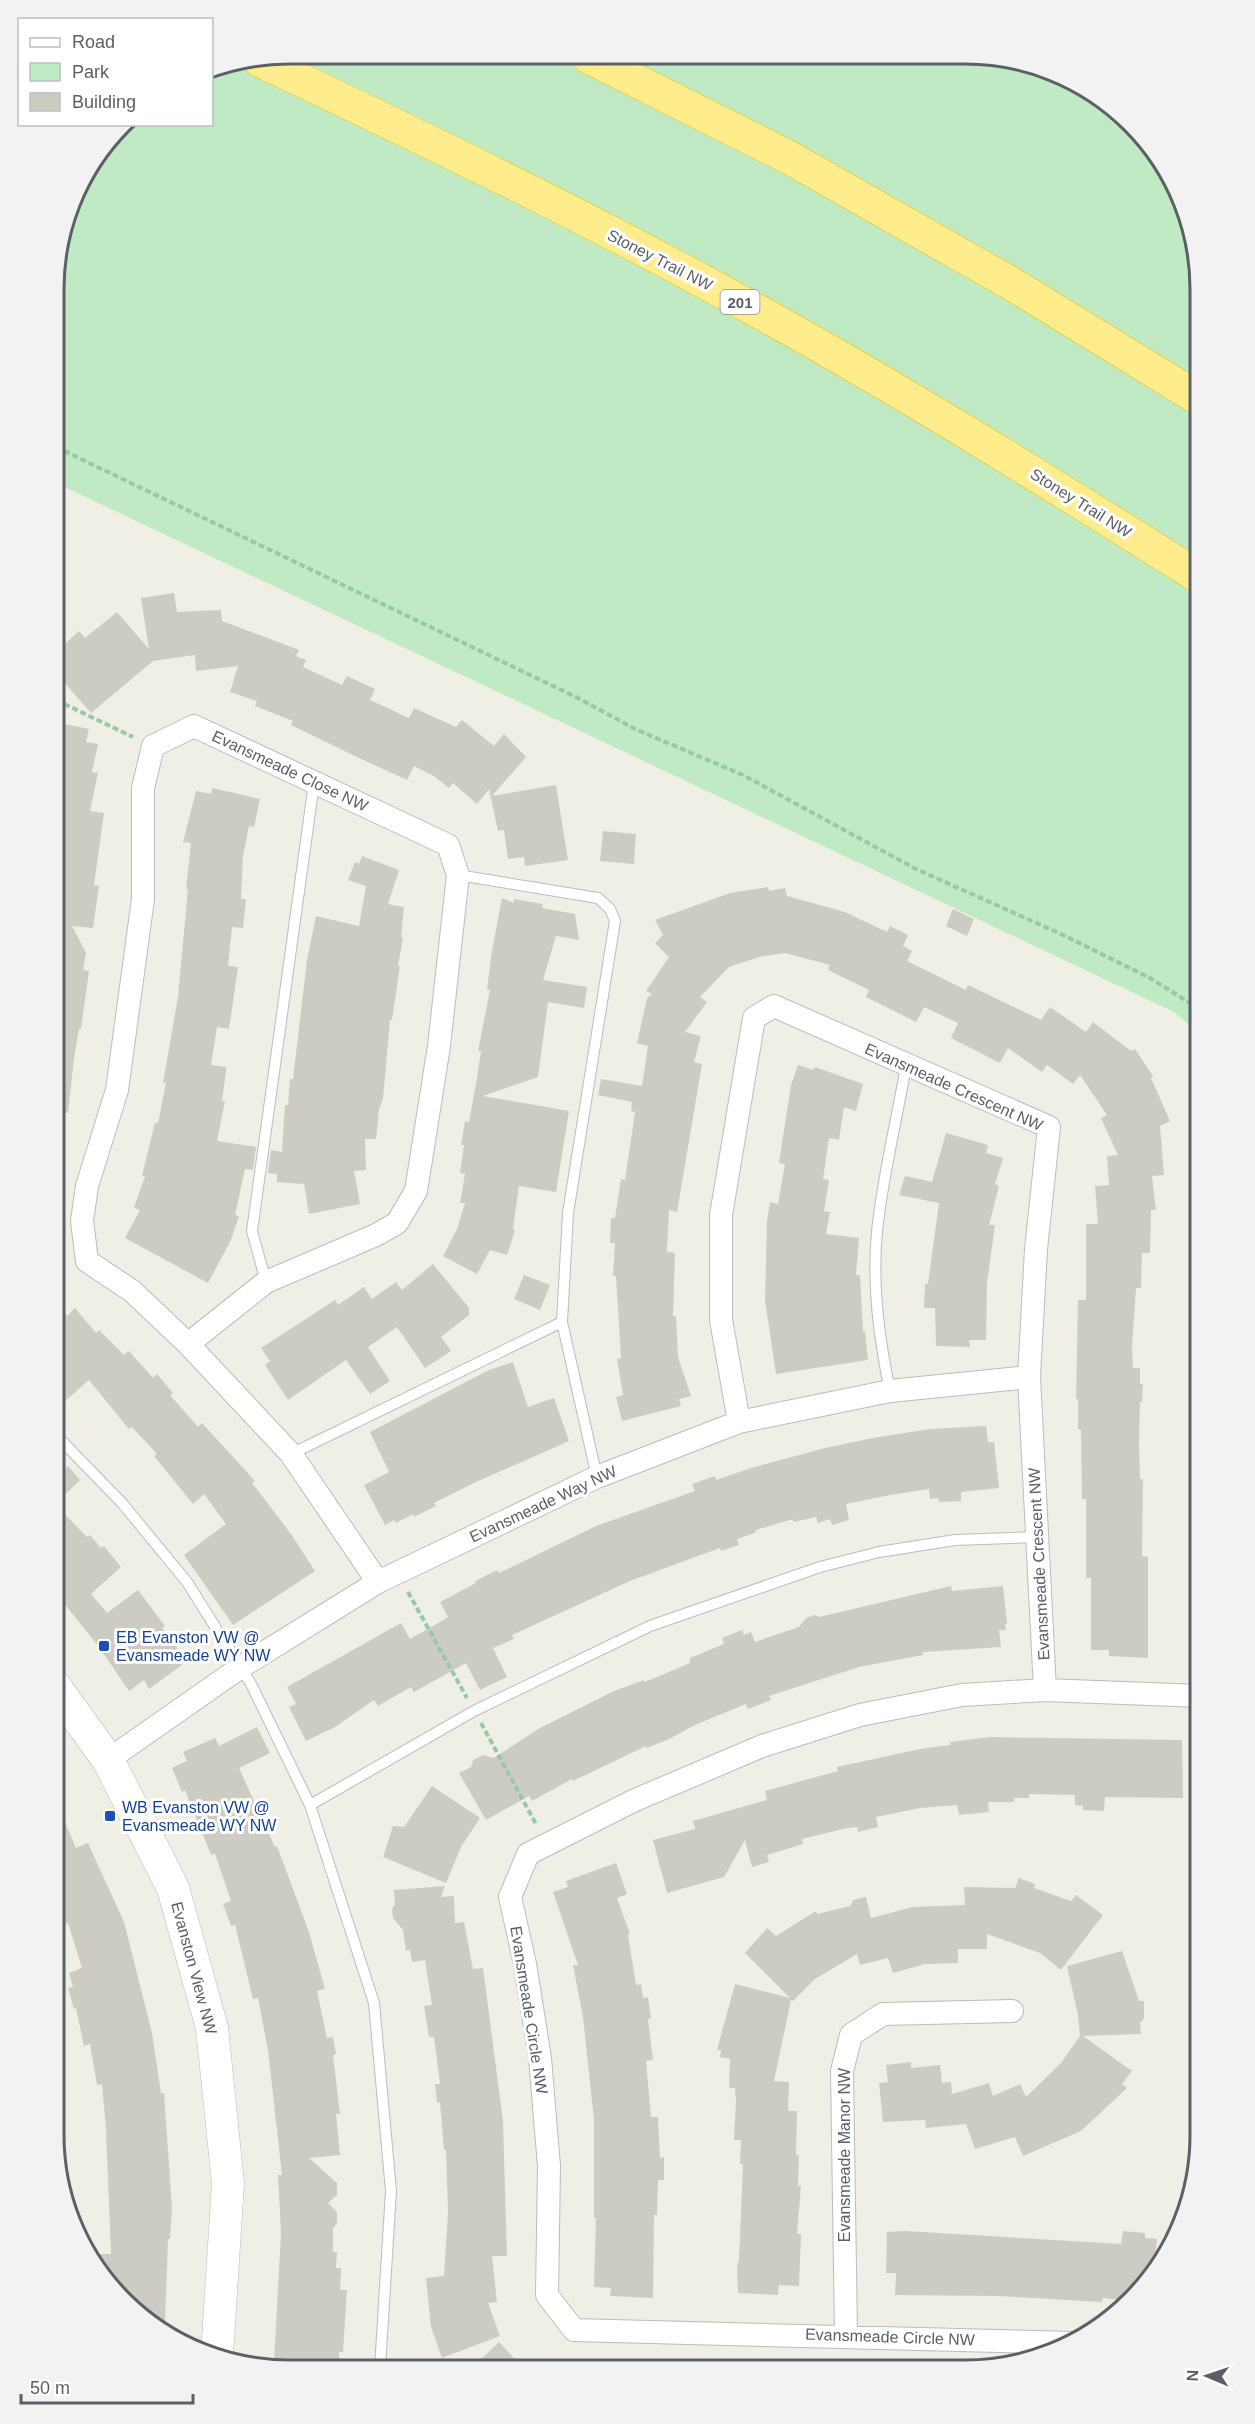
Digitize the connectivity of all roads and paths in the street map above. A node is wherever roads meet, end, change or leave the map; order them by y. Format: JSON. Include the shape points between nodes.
{"nodes":[{"id":1,"x":603,"y":64,"type":"edge"},
{"id":2,"x":271,"y":65,"type":"edge"},
{"id":3,"x":1190,"y":393,"type":"edge"},
{"id":4,"x":64,"y":451,"type":"edge"},
{"id":5,"x":1190,"y":571,"type":"edge"},
{"id":6,"x":64,"y":704,"type":"edge"},
{"id":7,"x":153,"y":746,"type":"junction"},
{"id":8,"x":314,"y":783,"type":"junction"},
{"id":9,"x":458,"y":875,"type":"junction"},
{"id":10,"x":1190,"y":1003,"type":"edge"},
{"id":11,"x":906,"y":1066,"type":"junction"},
{"id":12,"x":266,"y":1282,"type":"junction"},
{"id":13,"x":562,"y":1322,"type":"junction"},
{"id":14,"x":188,"y":1344,"type":"junction"},
{"id":15,"x":1029,"y":1377,"type":"junction"},
{"id":16,"x":890,"y":1391,"type":"junction"},
{"id":17,"x":739,"y":1422,"type":"junction"},
{"id":18,"x":64,"y":1443,"type":"edge"},
{"id":19,"x":291,"y":1454,"type":"junction"},
{"id":20,"x":597,"y":1477,"type":"junction"},
{"id":21,"x":1038,"y":1537,"type":"junction"},
{"id":22,"x":388,"y":1577,"type":"junction"},
{"id":23,"x":241,"y":1667,"type":"junction"},
{"id":24,"x":1045,"y":1690,"type":"junction"},
{"id":25,"x":1190,"y":1696,"type":"edge"},
{"id":26,"x":64,"y":1699,"type":"edge"},
{"id":27,"x":474,"y":1711,"type":"junction"},
{"id":28,"x":108,"y":1760,"type":"junction"},
{"id":29,"x":310,"y":1805,"type":"junction"},
{"id":30,"x":547,"y":1845,"type":"junction"},
{"id":31,"x":1012,"y":2011,"type":"dead end"},
{"id":32,"x":846,"y":2335,"type":"junction"},
{"id":33,"x":1050,"y":2342,"type":"edge"},
{"id":34,"x":218,"y":2348,"type":"edge"},
{"id":35,"x":380,"y":2360,"type":"edge"}],
"edges":[{"from":1,"to":3,"type":"highway","via":[[790,158],[1012,284]]},
{"from":2,"to":5,"type":"highway","name":"Stoney Trail NW","number":"201","via":[[751,307],[936,413]]},
{"from":4,"to":10,"type":"path","via":[[635,729],[743,776],[916,869],[1061,934],[1150,978]]},
{"from":6,"to":7,"type":"path"},
{"from":7,"to":8,"type":"street","name":"Evansmeade Close NW","via":[[194,726]]},
{"from":7,"to":14,"type":"street","via":[[143,788],[142,900],[117,1090],[87,1186],[82,1221],[87,1261],[132,1292]]},
{"from":8,"to":9,"type":"street","name":"Evansmeade Close NW","via":[[448,845]]},
{"from":8,"to":12,"type":"lane","via":[[252,1231]]},
{"from":9,"to":12,"type":"street","name":"Evansmeade Close NW","via":[[439,1046],[416,1191],[397,1223]]},
{"from":9,"to":13,"type":"lane","via":[[598,898],[610,909],[615,921],[568,1213]]},
{"from":11,"to":15,"type":"street","name":"Evansmeade Crescent NW","via":[[1049,1127],[1036,1249]]},
{"from":11,"to":16,"type":"lane","via":[[877,1231],[878,1335]]},
{"from":11,"to":17,"type":"street","name":"Evansmeade Crescent NW","via":[[774,1006],[754,1018],[721,1215],[721,1320]]},
{"from":12,"to":14,"type":"street","name":"Evansmeade Close NW"},
{"from":13,"to":19,"type":"lane"},
{"from":13,"to":20,"type":"lane"},
{"from":14,"to":19,"type":"street"},
{"from":15,"to":16,"type":"street","name":"Evansmeade Way NW"},
{"from":15,"to":21,"type":"street","name":"Evansmeade Crescent NW"},
{"from":16,"to":17,"type":"street","name":"Evansmeade Way NW"},
{"from":17,"to":20,"type":"street","name":"Evansmeade Way NW"},
{"from":18,"to":23,"type":"lane","via":[[122,1503],[187,1582]]},
{"from":19,"to":22,"type":"street"},
{"from":20,"to":22,"type":"street","name":"Evansmeade Way NW"},
{"from":21,"to":24,"type":"street","name":"Evansmeade Crescent NW"},
{"from":21,"to":27,"type":"lane","via":[[955,1540],[879,1552],[820,1567],[650,1626]]},
{"from":22,"to":23,"type":"street","name":"Evansmeade Way NW"},
{"from":22,"to":27,"type":"path"},
{"from":23,"to":28,"type":"street","name":"Evansmeade Way NW"},
{"from":23,"to":29,"type":"lane"},
{"from":24,"to":25,"type":"street","name":"Evansmeade Circle NW"},
{"from":24,"to":30,"type":"street","name":"Evansmeade Circle NW","via":[[962,1695],[860,1715],[783,1739],[633,1801]]},
{"from":26,"to":28,"type":"street","name":"Evanston View NW"},
{"from":27,"to":29,"type":"lane"},
{"from":27,"to":30,"type":"path"},
{"from":28,"to":34,"type":"street","name":"Evanston View NW","via":[[173,1888],[212,2028],[228,2183]]},
{"from":29,"to":35,"type":"lane","via":[[374,2003],[390,2191]]},
{"from":30,"to":32,"type":"street","name":"Evansmeade Circle NW","via":[[528,1854],[510,1897],[540,2058],[549,2166],[547,2295],[574,2330]]},
{"from":31,"to":32,"type":"street","name":"Evansmeade Manor NW","via":[[883,2014],[851,2035],[842,2071]]},
{"from":32,"to":33,"type":"street","name":"Evansmeade Circle NW"}]}
